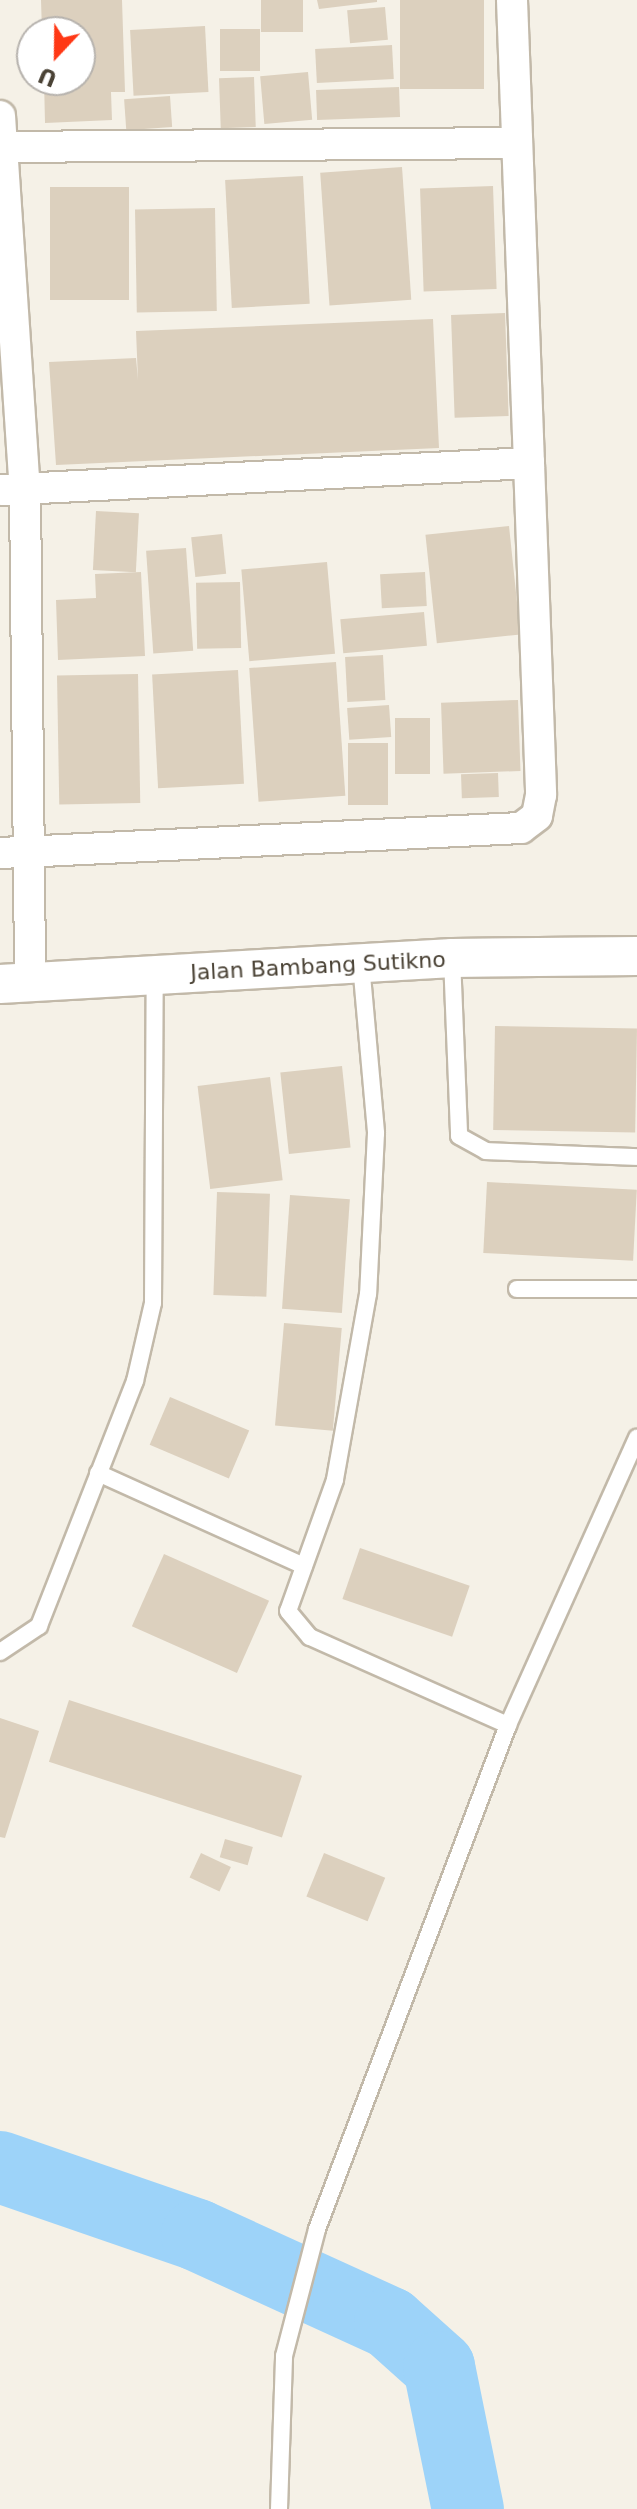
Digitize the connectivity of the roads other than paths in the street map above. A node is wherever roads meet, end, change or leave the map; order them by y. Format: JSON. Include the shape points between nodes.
{"nodes":[{"id":1,"x":512,"y":0,"type":"edge"},
{"id":2,"x":0,"y":116,"type":"edge"},
{"id":3,"x":517,"y":143,"type":"junction"},
{"id":4,"x":0,"y":147,"type":"edge"},
{"id":5,"x":529,"y":463,"type":"junction"},
{"id":6,"x":13,"y":490,"type":"edge"},
{"id":7,"x":14,"y":852,"type":"edge"},
{"id":8,"x":637,"y":956,"type":"edge"},
{"id":9,"x":452,"y":958,"type":"junction"},
{"id":10,"x":361,"y":963,"type":"junction"},
{"id":11,"x":155,"y":975,"type":"junction"},
{"id":12,"x":15,"y":983,"type":"edge"},
{"id":13,"x":637,"y":1157,"type":"edge"},
{"id":14,"x":517,"y":1289,"type":"dead end"},
{"id":15,"x":637,"y":1289,"type":"edge"},
{"id":16,"x":637,"y":1438,"type":"edge"},
{"id":17,"x":98,"y":1473,"type":"junction"},
{"id":18,"x":304,"y":1566,"type":"junction"},
{"id":19,"x":0,"y":1652,"type":"edge"},
{"id":20,"x":508,"y":1725,"type":"junction"},
{"id":21,"x":279,"y":2509,"type":"edge"}],
"edges":[{"from":1,"to":3,"type":"street"},
{"from":2,"to":4,"type":"street"},
{"from":3,"to":4,"type":"street"},
{"from":3,"to":5,"type":"street"},
{"from":4,"to":6,"type":"street"},
{"from":5,"to":6,"type":"street"},
{"from":5,"to":7,"type":"street","via":[[541,795],[532,822]]},
{"from":6,"to":7,"type":"street"},
{"from":7,"to":12,"type":"street"},
{"from":8,"to":9,"type":"street","name":"Jalan Bambang Sutikno"},
{"from":9,"to":10,"type":"street","name":"Jalan Bambang Sutikno"},
{"from":9,"to":13,"type":"lane","via":[[459,1136],[486,1151]]},
{"from":10,"to":11,"type":"street","name":"Jalan Bambang Sutikno"},
{"from":10,"to":18,"type":"lane","via":[[376,1133],[368,1294],[335,1480]]},
{"from":11,"to":12,"type":"street","name":"Jalan Bambang Sutikno"},
{"from":11,"to":17,"type":"lane","via":[[153,1303],[135,1381]]},
{"from":14,"to":15,"type":"lane"},
{"from":16,"to":20,"type":"lane"},
{"from":17,"to":18,"type":"lane"},
{"from":17,"to":19,"type":"lane","via":[[39,1626]]},
{"from":18,"to":20,"type":"lane","via":[[288,1611],[310,1637]]},
{"from":20,"to":21,"type":"lane","via":[[317,2229],[284,2356]]}]}
